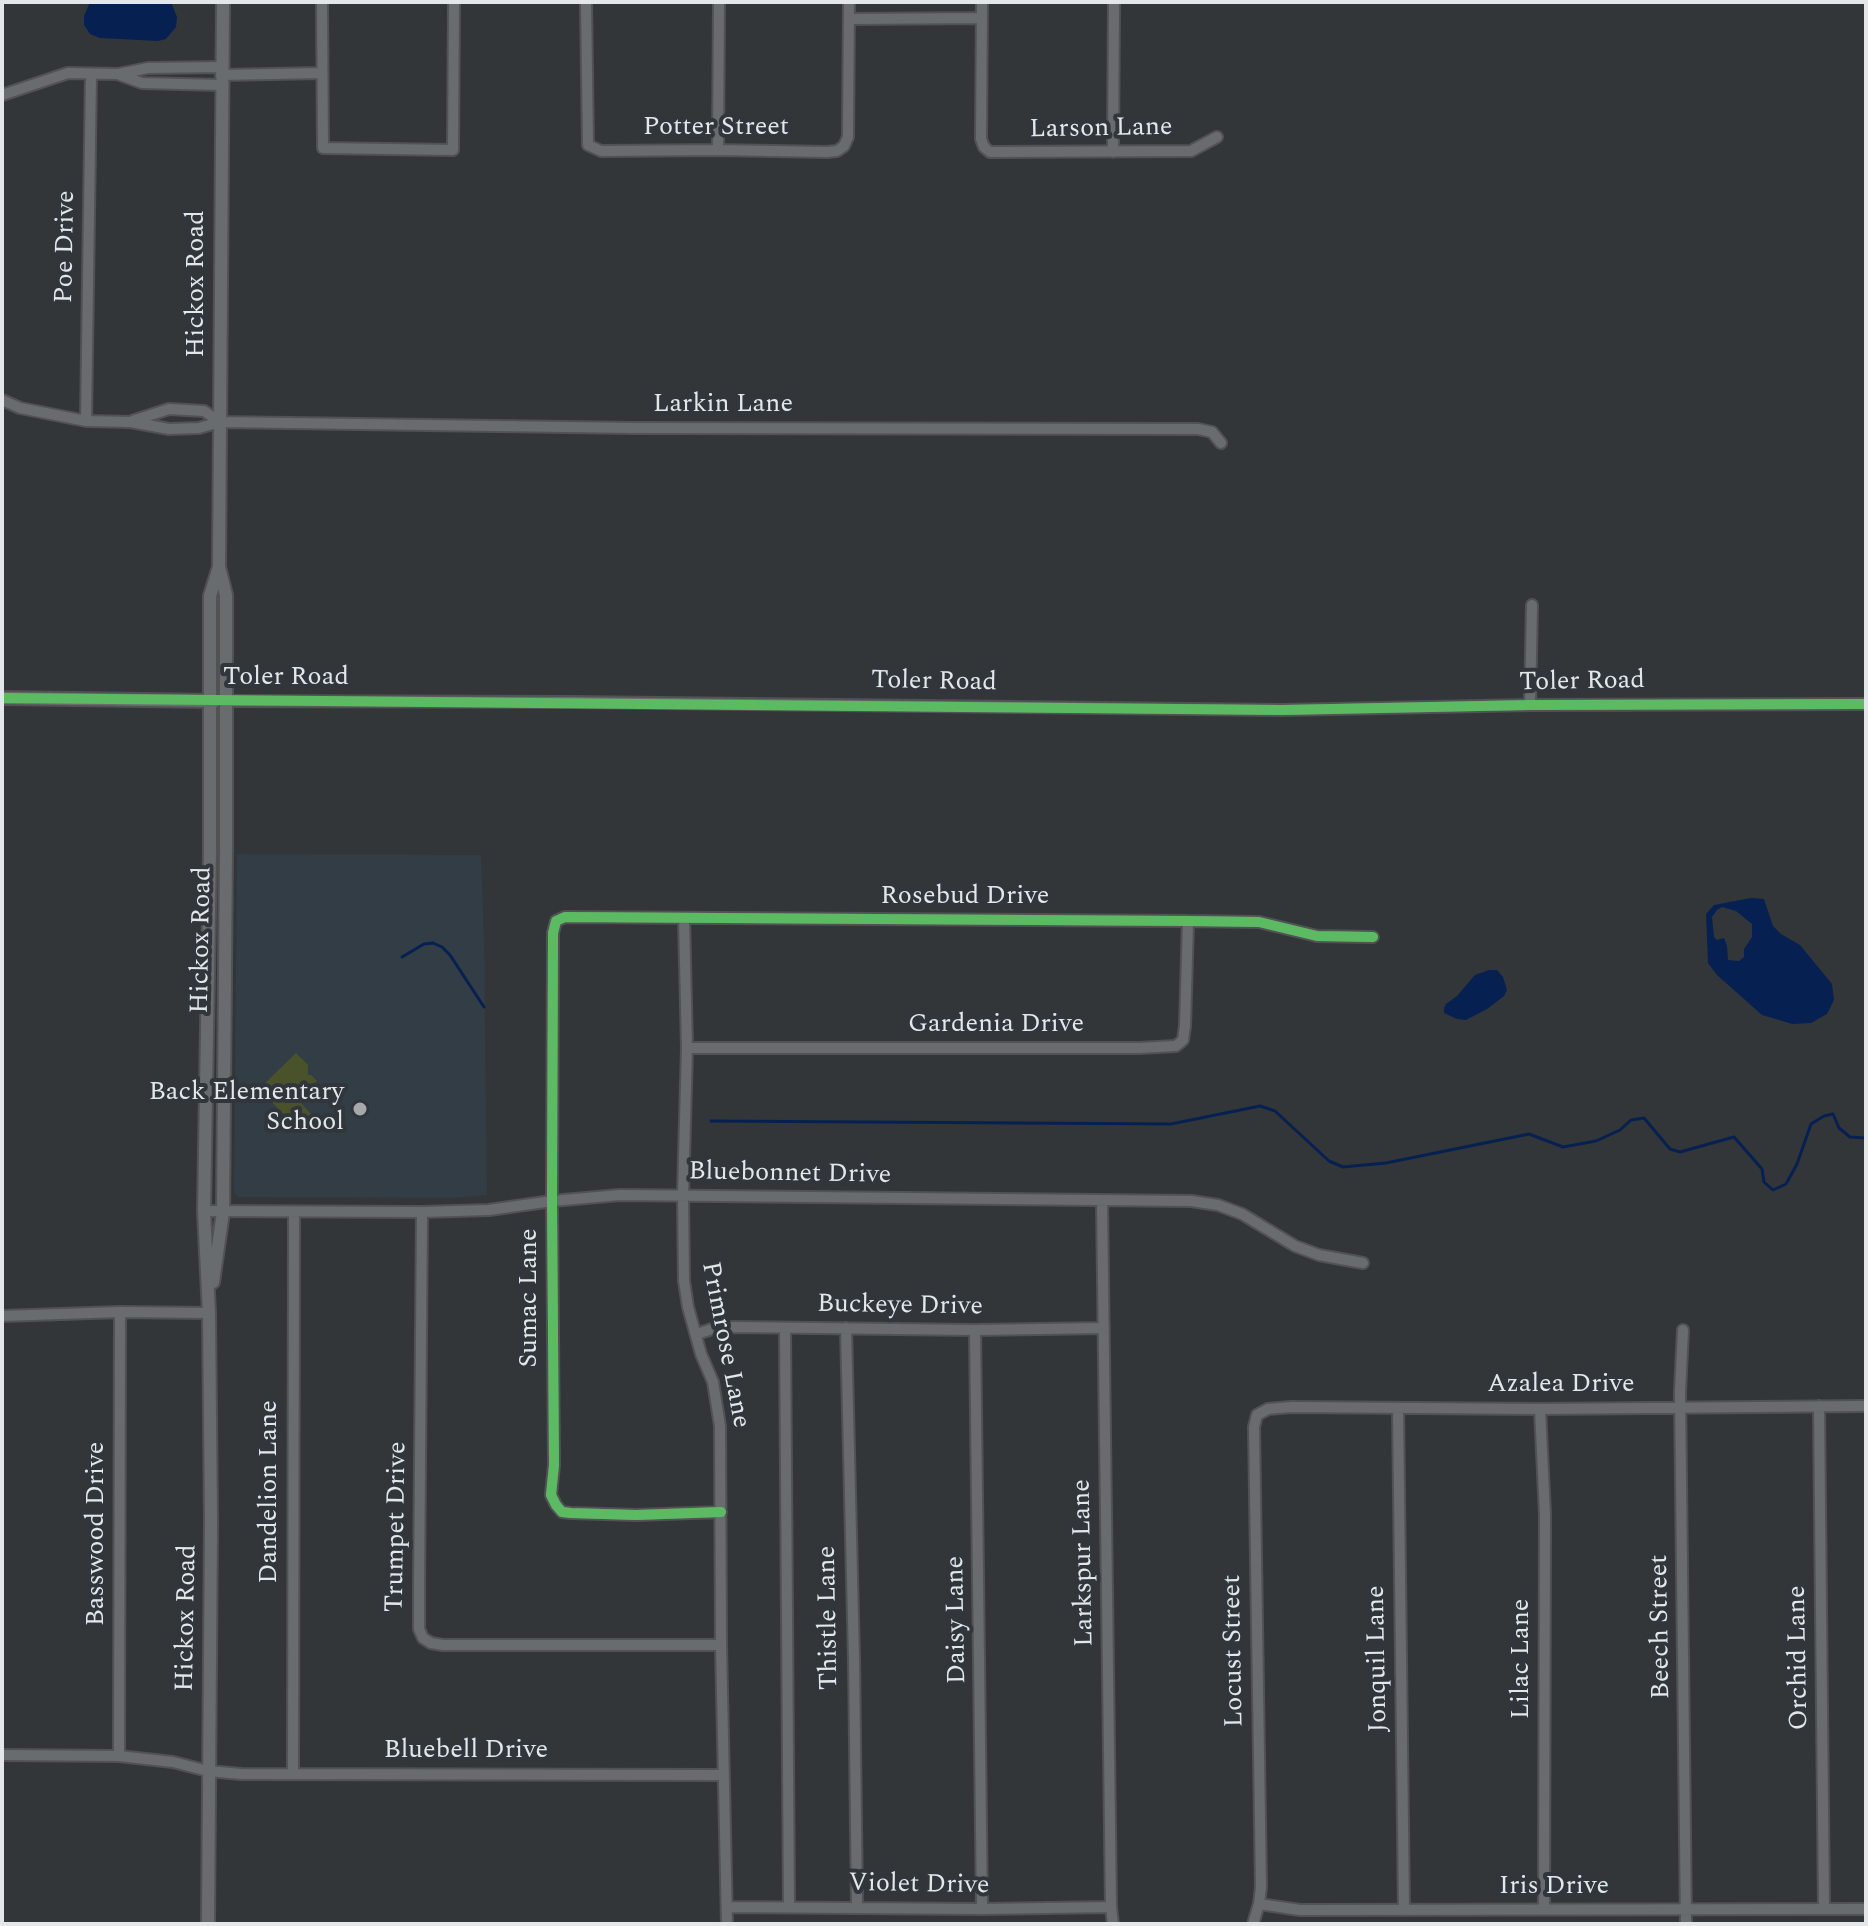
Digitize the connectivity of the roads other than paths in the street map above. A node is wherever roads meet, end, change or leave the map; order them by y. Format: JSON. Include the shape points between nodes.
{"nodes":[{"id":1,"x":223,"y":2,"type":"edge"},
{"id":2,"x":322,"y":2,"type":"edge"},
{"id":3,"x":454,"y":2,"type":"edge"},
{"id":4,"x":586,"y":2,"type":"edge"},
{"id":5,"x":719,"y":2,"type":"edge"},
{"id":6,"x":849,"y":2,"type":"edge"},
{"id":7,"x":982,"y":2,"type":"edge"},
{"id":8,"x":1114,"y":2,"type":"edge"},
{"id":9,"x":981,"y":18,"type":"junction"},
{"id":10,"x":849,"y":19,"type":"junction"},
{"id":11,"x":322,"y":73,"type":"junction"},
{"id":12,"x":91,"y":74,"type":"junction"},
{"id":13,"x":118,"y":74,"type":"junction"},
{"id":14,"x":221,"y":75,"type":"junction"},
{"id":15,"x":2,"y":95,"type":"edge"},
{"id":16,"x":1217,"y":137,"type":"dead end"},
{"id":17,"x":718,"y":150,"type":"junction"},
{"id":18,"x":1113,"y":152,"type":"junction"},
{"id":19,"x":2,"y":400,"type":"edge"},
{"id":20,"x":86,"y":421,"type":"junction"},
{"id":21,"x":131,"y":422,"type":"junction"},
{"id":22,"x":220,"y":422,"type":"junction"},
{"id":23,"x":1221,"y":443,"type":"dead end"},
{"id":24,"x":219,"y":567,"type":"junction"},
{"id":25,"x":1532,"y":605,"type":"dead end"},
{"id":26,"x":2,"y":698,"type":"edge"},
{"id":27,"x":209,"y":701,"type":"junction"},
{"id":28,"x":226,"y":701,"type":"junction"},
{"id":29,"x":1866,"y":704,"type":"edge"},
{"id":30,"x":1530,"y":705,"type":"junction"},
{"id":31,"x":684,"y":918,"type":"junction"},
{"id":32,"x":556,"y":921,"type":"joint"},
{"id":33,"x":1188,"y":921,"type":"junction"},
{"id":34,"x":1373,"y":937,"type":"dead end"},
{"id":35,"x":208,"y":954,"type":"junction"},
{"id":36,"x":225,"y":954,"type":"junction"},
{"id":37,"x":208,"y":980,"type":"junction"},
{"id":38,"x":687,"y":1048,"type":"junction"},
{"id":39,"x":224,"y":1086,"type":"junction"},
{"id":40,"x":683,"y":1195,"type":"junction"},
{"id":41,"x":552,"y":1201,"type":"junction"},
{"id":42,"x":1102,"y":1201,"type":"junction"},
{"id":43,"x":204,"y":1211,"type":"junction"},
{"id":44,"x":223,"y":1212,"type":"junction"},
{"id":45,"x":294,"y":1212,"type":"junction"},
{"id":46,"x":422,"y":1212,"type":"junction"},
{"id":47,"x":1363,"y":1263,"type":"dead end"},
{"id":48,"x":120,"y":1312,"type":"junction"},
{"id":49,"x":209,"y":1313,"type":"junction"},
{"id":50,"x":2,"y":1316,"type":"edge"},
{"id":51,"x":785,"y":1328,"type":"junction"},
{"id":52,"x":846,"y":1328,"type":"junction"},
{"id":53,"x":1104,"y":1328,"type":"junction"},
{"id":54,"x":975,"y":1330,"type":"junction"},
{"id":55,"x":1683,"y":1330,"type":"dead end"},
{"id":56,"x":697,"y":1334,"type":"junction"},
{"id":57,"x":1819,"y":1406,"type":"junction"},
{"id":58,"x":1866,"y":1406,"type":"edge"},
{"id":59,"x":1682,"y":1407,"type":"junction"},
{"id":60,"x":1398,"y":1408,"type":"junction"},
{"id":61,"x":1540,"y":1409,"type":"junction"},
{"id":62,"x":1257,"y":1415,"type":"joint"},
{"id":63,"x":721,"y":1512,"type":"junction"},
{"id":64,"x":721,"y":1645,"type":"junction"},
{"id":65,"x":2,"y":1755,"type":"edge"},
{"id":66,"x":119,"y":1756,"type":"junction"},
{"id":67,"x":208,"y":1771,"type":"junction"},
{"id":68,"x":293,"y":1773,"type":"junction"},
{"id":69,"x":723,"y":1775,"type":"junction"},
{"id":70,"x":1259,"y":1904,"type":"junction"},
{"id":71,"x":727,"y":1907,"type":"junction"},
{"id":72,"x":789,"y":1907,"type":"junction"},
{"id":73,"x":857,"y":1907,"type":"junction"},
{"id":74,"x":1111,"y":1907,"type":"junction"},
{"id":75,"x":982,"y":1909,"type":"junction"},
{"id":76,"x":1544,"y":1909,"type":"junction"},
{"id":77,"x":1824,"y":1909,"type":"junction"},
{"id":78,"x":1866,"y":1909,"type":"edge"},
{"id":79,"x":1404,"y":1910,"type":"junction"},
{"id":80,"x":1686,"y":1910,"type":"junction"},
{"id":81,"x":208,"y":1924,"type":"edge"},
{"id":82,"x":727,"y":1924,"type":"edge"},
{"id":83,"x":1113,"y":1924,"type":"edge"},
{"id":84,"x":1253,"y":1924,"type":"edge"},
{"id":85,"x":1686,"y":1924,"type":"edge"}],
"edges":[{"from":1,"to":14,"type":"street","name":"Hickox Road"},
{"from":2,"to":11,"type":"street"},
{"from":3,"to":11,"type":"street","via":[[453,150],[323,148]]},
{"from":4,"to":17,"type":"street","name":"Potter Street","via":[[588,145],[601,151]]},
{"from":5,"to":17,"type":"street"},
{"from":6,"to":10,"type":"street"},
{"from":7,"to":9,"type":"street"},
{"from":8,"to":18,"type":"street"},
{"from":9,"to":10,"type":"street"},
{"from":9,"to":18,"type":"street","name":"Larson Lane","via":[[984,147],[1004,153]]},
{"from":10,"to":17,"type":"street","name":"Potter Street","via":[[849,128],[844,146],[827,152]]},
{"from":11,"to":14,"type":"street"},
{"from":12,"to":13,"type":"street"},
{"from":12,"to":15,"type":"street","via":[[68,73]]},
{"from":12,"to":20,"type":"street","name":"Poe Drive"},
{"from":13,"to":14,"type":"street","via":[[148,68]]},
{"from":13,"to":14,"type":"street","via":[[142,83]]},
{"from":14,"to":22,"type":"street","name":"Hickox Road"},
{"from":16,"to":18,"type":"street","name":"Larson Lane","via":[[1191,151]]},
{"from":19,"to":20,"type":"street"},
{"from":20,"to":21,"type":"street"},
{"from":21,"to":22,"type":"street","via":[[169,429]]},
{"from":21,"to":22,"type":"street","via":[[169,409],[204,411]]},
{"from":22,"to":23,"type":"street","name":"Larkin Lane","via":[[1198,429],[1212,432]]},
{"from":22,"to":24,"type":"street","name":"Hickox Road"},
{"from":24,"to":27,"type":"street","name":"Hickox Road","via":[[210,596]]},
{"from":24,"to":28,"type":"street","name":"Hickox Road","via":[[226,595]]},
{"from":25,"to":30,"type":"street"},
{"from":26,"to":27,"type":"street","name":"Toler Road"},
{"from":27,"to":28,"type":"street","name":"Toler Road"},
{"from":27,"to":35,"type":"street","name":"Hickox Road"},
{"from":28,"to":30,"type":"street","name":"Toler Road","via":[[1282,710]]},
{"from":28,"to":36,"type":"street","name":"Hickox Road"},
{"from":29,"to":30,"type":"street","name":"Toler Road"},
{"from":31,"to":32,"type":"street","name":"Rosebud Drive"},
{"from":31,"to":33,"type":"street","name":"Rosebud Drive"},
{"from":31,"to":38,"type":"street","name":"Primrose Lane"},
{"from":32,"to":41,"type":"street","name":"Sumac Lane"},
{"from":33,"to":34,"type":"street","name":"Rosebud Drive","via":[[1259,922],[1317,936]]},
{"from":33,"to":38,"type":"street","name":"Gardenia Drive","via":[[1183,1040],[1169,1048]]},
{"from":35,"to":36,"type":"street"},
{"from":35,"to":37,"type":"street","name":"Hickox Road"},
{"from":36,"to":39,"type":"street","name":"Hickox Road"},
{"from":37,"to":39,"type":"street","via":[[210,1075]]},
{"from":37,"to":43,"type":"street","name":"Hickox Road"},
{"from":38,"to":40,"type":"street","name":"Primrose Lane"},
{"from":39,"to":44,"type":"street","name":"Hickox Road"},
{"from":40,"to":41,"type":"street","name":"Bluebonnet Drive"},
{"from":40,"to":42,"type":"street","name":"Bluebonnet Drive"},
{"from":40,"to":56,"type":"street","name":"Primrose Lane","via":[[684,1281]]},
{"from":41,"to":46,"type":"street","name":"Bluebonnet Drive"},
{"from":41,"to":63,"type":"street","name":"Sumac Lane","via":[[551,1495],[556,1505],[571,1513]]},
{"from":42,"to":47,"type":"street","name":"Bluebonnet Drive","via":[[1218,1205],[1295,1246]]},
{"from":42,"to":53,"type":"street","name":"Larkspur Lane"},
{"from":43,"to":44,"type":"street","name":"Bluebonnet Drive"},
{"from":43,"to":49,"type":"street","name":"Hickox Road"},
{"from":44,"to":45,"type":"street","name":"Bluebonnet Drive"},
{"from":44,"to":49,"type":"street","name":"Hickox Road"},
{"from":45,"to":46,"type":"street","name":"Bluebonnet Drive"},
{"from":45,"to":68,"type":"street","name":"Dandelion Lane"},
{"from":46,"to":64,"type":"street","name":"Trumpet Drive","via":[[423,1638],[443,1645]]},
{"from":48,"to":49,"type":"street"},
{"from":48,"to":50,"type":"street"},
{"from":48,"to":66,"type":"street","name":"Basswood Drive"},
{"from":49,"to":67,"type":"street","name":"Hickox Road"},
{"from":51,"to":52,"type":"street","name":"Buckeye Drive"},
{"from":51,"to":56,"type":"street","name":"Buckeye Drive","via":[[715,1328]]},
{"from":51,"to":72,"type":"street"},
{"from":52,"to":54,"type":"street","name":"Buckeye Drive"},
{"from":52,"to":73,"type":"street","name":"Thistle Lane"},
{"from":53,"to":54,"type":"street","name":"Buckeye Drive"},
{"from":53,"to":74,"type":"street","name":"Larkspur Lane"},
{"from":54,"to":75,"type":"street","name":"Daisy Lane"},
{"from":55,"to":59,"type":"street","name":"Beech Street"},
{"from":56,"to":63,"type":"street","name":"Primrose Lane","via":[[720,1426]]},
{"from":57,"to":58,"type":"street","name":"Azalea Drive"},
{"from":57,"to":59,"type":"street","name":"Azalea Drive"},
{"from":57,"to":77,"type":"street","name":"Orchid Lane"},
{"from":59,"to":61,"type":"street","name":"Azalea Drive"},
{"from":59,"to":80,"type":"street","name":"Beech Street"},
{"from":60,"to":61,"type":"street","name":"Azalea Drive"},
{"from":60,"to":62,"type":"street","name":"Azalea Drive","via":[[1291,1407]]},
{"from":60,"to":79,"type":"street","name":"Jonquil Lane"},
{"from":61,"to":76,"type":"street","name":"Lilac Lane","via":[[1545,1515]]},
{"from":62,"to":70,"type":"street","name":"Locust Street"},
{"from":63,"to":64,"type":"street","name":"Primrose Lane"},
{"from":64,"to":69,"type":"street","name":"Primrose Lane"},
{"from":65,"to":66,"type":"street","name":"Bluebell Drive"},
{"from":66,"to":67,"type":"street","name":"Bluebell Drive"},
{"from":67,"to":68,"type":"street","name":"Bluebell Drive"},
{"from":67,"to":81,"type":"street","name":"Hickox Road"},
{"from":68,"to":69,"type":"street","name":"Bluebell Drive"},
{"from":69,"to":71,"type":"street","name":"Primrose Lane"},
{"from":70,"to":79,"type":"street","name":"Iris Drive","via":[[1300,1910]]},
{"from":70,"to":84,"type":"street"},
{"from":71,"to":72,"type":"street","name":"Violet Drive"},
{"from":71,"to":82,"type":"street","name":"Primrose Lane"},
{"from":72,"to":73,"type":"street","name":"Violet Drive"},
{"from":73,"to":75,"type":"street","name":"Violet Drive"},
{"from":74,"to":75,"type":"street","name":"Violet Drive"},
{"from":74,"to":83,"type":"street","name":"Larkspur Lane"},
{"from":76,"to":79,"type":"street","name":"Iris Drive"},
{"from":76,"to":80,"type":"street","name":"Iris Drive"},
{"from":77,"to":78,"type":"street","name":"Iris Drive"},
{"from":77,"to":80,"type":"street","name":"Iris Drive"},
{"from":80,"to":85,"type":"street","name":"Beech Street"}]}
